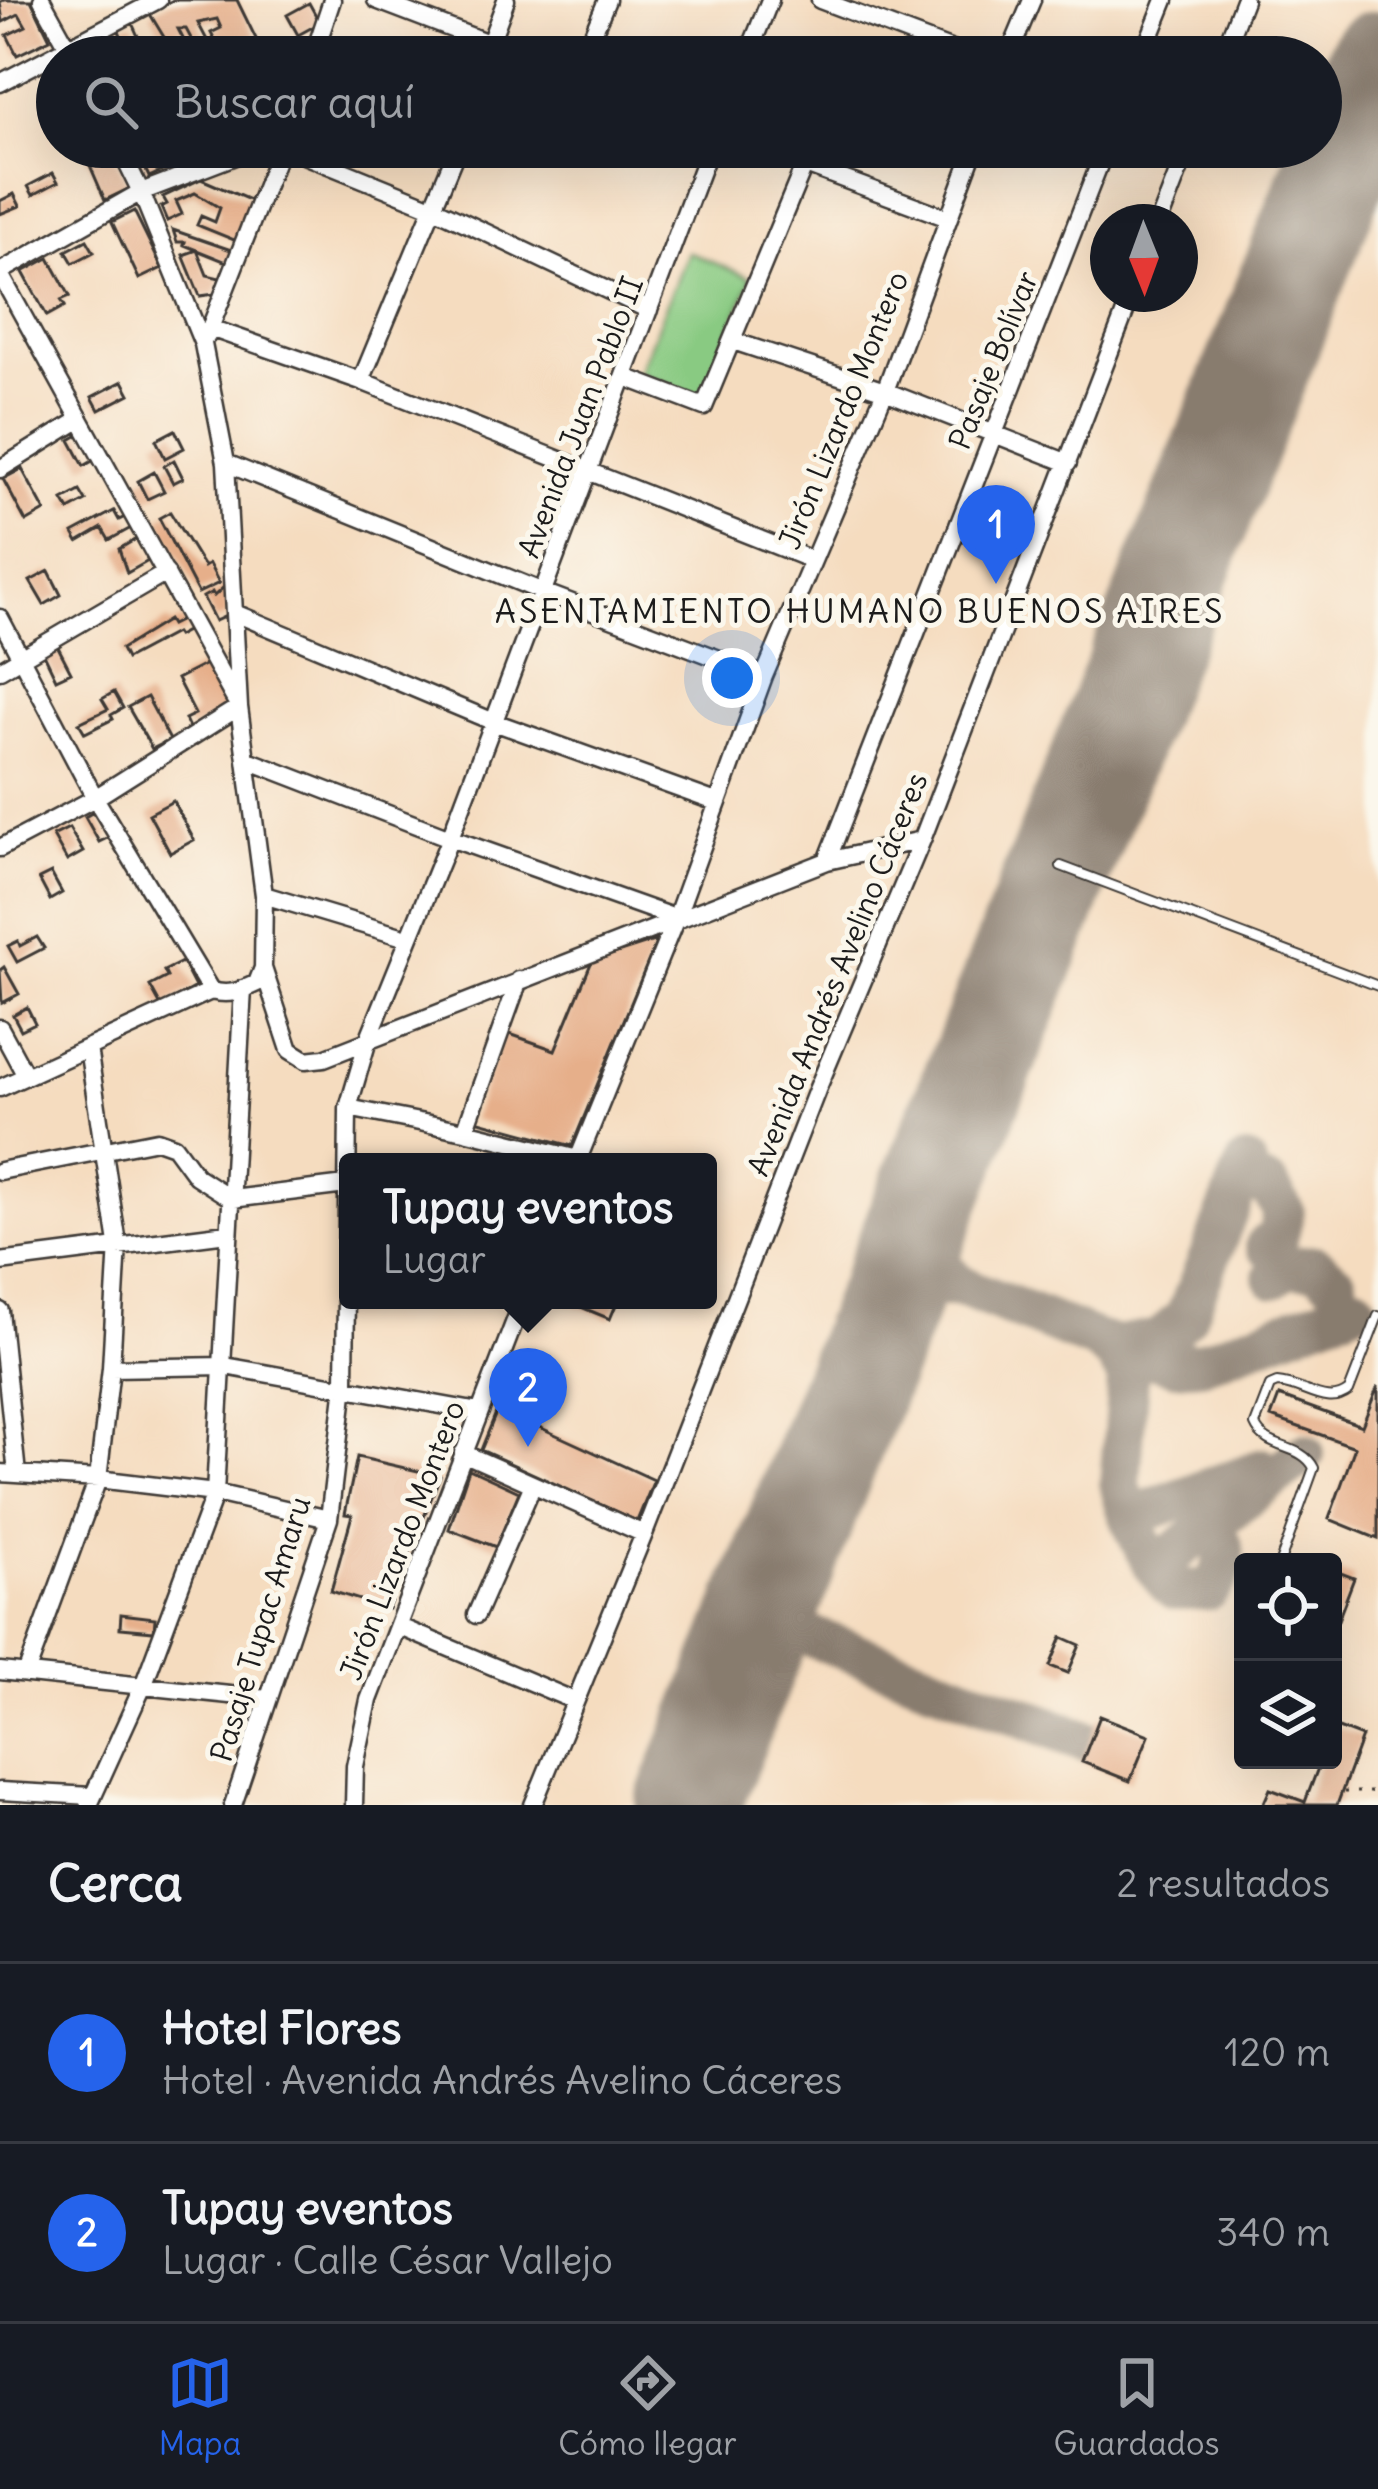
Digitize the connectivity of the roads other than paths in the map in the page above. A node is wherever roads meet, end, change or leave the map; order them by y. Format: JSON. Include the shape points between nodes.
{"nodes":[{"id":1,"x":42,"y":0,"type":"edge"},
{"id":2,"x":158,"y":0,"type":"edge"},
{"id":3,"x":332,"y":0,"type":"edge"},
{"id":4,"x":376,"y":0,"type":"edge"},
{"id":5,"x":506,"y":0,"type":"edge"},
{"id":6,"x":607,"y":0,"type":"edge"},
{"id":7,"x":770,"y":0,"type":"edge"},
{"id":8,"x":820,"y":0,"type":"edge"},
{"id":9,"x":1032,"y":0,"type":"edge"},
{"id":10,"x":1165,"y":0,"type":"edge"},
{"id":11,"x":1244,"y":0,"type":"edge"},
{"id":12,"x":62,"y":36,"type":"edge"},
{"id":13,"x":99,"y":36,"type":"edge"},
{"id":14,"x":320,"y":36,"type":"edge"},
{"id":15,"x":464,"y":36,"type":"edge"},
{"id":16,"x":499,"y":36,"type":"edge"},
{"id":17,"x":592,"y":36,"type":"edge"},
{"id":18,"x":755,"y":36,"type":"edge"},
{"id":19,"x":915,"y":36,"type":"edge"},
{"id":20,"x":1017,"y":36,"type":"edge"},
{"id":21,"x":1150,"y":36,"type":"edge"},
{"id":22,"x":1230,"y":36,"type":"edge"},
{"id":23,"x":36,"y":67,"type":"edge"},
{"id":24,"x":0,"y":82,"type":"edge"},
{"id":25,"x":129,"y":168,"type":"edge"},
{"id":26,"x":204,"y":168,"type":"edge"},
{"id":27,"x":274,"y":168,"type":"edge"},
{"id":28,"x":334,"y":168,"type":"edge"},
{"id":29,"x":449,"y":168,"type":"edge"},
{"id":30,"x":702,"y":168,"type":"edge"},
{"id":31,"x":803,"y":168,"type":"edge"},
{"id":32,"x":810,"y":168,"type":"edge"},
{"id":33,"x":967,"y":168,"type":"edge"},
{"id":34,"x":1098,"y":168,"type":"edge"},
{"id":35,"x":1180,"y":168,"type":"edge"},
{"id":36,"x":141,"y":192,"type":"junction"},
{"id":37,"x":1166,"y":204,"type":"edge"},
{"id":38,"x":432,"y":207,"type":"junction"},
{"id":39,"x":948,"y":218,"type":"junction"},
{"id":40,"x":0,"y":273,"type":"edge"},
{"id":41,"x":649,"y":310,"type":"junction"},
{"id":42,"x":1125,"y":312,"type":"edge"},
{"id":43,"x":207,"y":336,"type":"junction"},
{"id":44,"x":733,"y":341,"type":"junction"},
{"id":45,"x":626,"y":377,"type":"junction"},
{"id":46,"x":361,"y":381,"type":"junction"},
{"id":47,"x":885,"y":391,"type":"junction"},
{"id":48,"x":79,"y":420,"type":"junction"},
{"id":49,"x":992,"y":434,"type":"junction"},
{"id":50,"x":226,"y":463,"type":"junction"},
{"id":51,"x":1068,"y":463,"type":"junction"},
{"id":52,"x":0,"y":469,"type":"edge"},
{"id":53,"x":587,"y":473,"type":"junction"},
{"id":54,"x":812,"y":560,"type":"junction"},
{"id":55,"x":166,"y":574,"type":"junction"},
{"id":56,"x":542,"y":592,"type":"junction"},
{"id":57,"x":235,"y":613,"type":"junction"},
{"id":58,"x":0,"y":618,"type":"edge"},
{"id":59,"x":22,"y":658,"type":"junction"},
{"id":60,"x":0,"y":670,"type":"edge"},
{"id":61,"x":764,"y":676,"type":"junction"},
{"id":62,"x":239,"y":707,"type":"junction"},
{"id":63,"x":494,"y":722,"type":"junction"},
{"id":64,"x":248,"y":760,"type":"junction"},
{"id":65,"x":95,"y":798,"type":"junction"},
{"id":66,"x":716,"y":802,"type":"junction"},
{"id":67,"x":450,"y":838,"type":"junction"},
{"id":68,"x":922,"y":840,"type":"junction"},
{"id":69,"x":0,"y":848,"type":"edge"},
{"id":70,"x":827,"y":861,"type":"junction"},
{"id":71,"x":1061,"y":866,"type":"dead end"},
{"id":72,"x":264,"y":895,"type":"junction"},
{"id":73,"x":676,"y":918,"type":"junction"},
{"id":74,"x":407,"y":938,"type":"junction"},
{"id":75,"x":263,"y":968,"type":"junction"},
{"id":76,"x":519,"y":980,"type":"junction"},
{"id":77,"x":1378,"y":986,"type":"edge"},
{"id":78,"x":243,"y":989,"type":"junction"},
{"id":79,"x":211,"y":991,"type":"junction"},
{"id":80,"x":0,"y":1028,"type":"edge"},
{"id":81,"x":368,"y":1040,"type":"junction"},
{"id":82,"x":88,"y":1048,"type":"junction"},
{"id":83,"x":26,"y":1076,"type":"junction"},
{"id":84,"x":0,"y":1088,"type":"edge"},
{"id":85,"x":348,"y":1108,"type":"junction"},
{"id":86,"x":465,"y":1131,"type":"junction"},
{"id":87,"x":104,"y":1151,"type":"junction"},
{"id":88,"x":347,"y":1153,"type":"edge"},
{"id":89,"x":551,"y":1153,"type":"edge"},
{"id":90,"x":581,"y":1153,"type":"edge"},
{"id":91,"x":0,"y":1171,"type":"edge"},
{"id":92,"x":339,"y":1186,"type":"edge"},
{"id":93,"x":232,"y":1199,"type":"junction"},
{"id":94,"x":227,"y":1233,"type":"junction"},
{"id":95,"x":118,"y":1244,"type":"junction"},
{"id":96,"x":0,"y":1262,"type":"edge"},
{"id":97,"x":346,"y":1309,"type":"edge"},
{"id":98,"x":519,"y":1309,"type":"edge"},
{"id":99,"x":0,"y":1311,"type":"edge"},
{"id":100,"x":1378,"y":1316,"type":"edge"},
{"id":101,"x":225,"y":1366,"type":"junction"},
{"id":102,"x":111,"y":1368,"type":"junction"},
{"id":103,"x":345,"y":1385,"type":"junction"},
{"id":104,"x":479,"y":1412,"type":"junction"},
{"id":105,"x":464,"y":1453,"type":"junction"},
{"id":106,"x":9,"y":1474,"type":"edge"},
{"id":107,"x":98,"y":1479,"type":"junction"},
{"id":108,"x":532,"y":1487,"type":"junction"},
{"id":109,"x":215,"y":1493,"type":"junction"},
{"id":110,"x":328,"y":1519,"type":"junction"},
{"id":111,"x":644,"y":1534,"type":"junction"},
{"id":112,"x":1283,"y":1553,"type":"edge"},
{"id":113,"x":476,"y":1615,"type":"dead end"},
{"id":114,"x":400,"y":1627,"type":"junction"},
{"id":115,"x":0,"y":1672,"type":"edge"},
{"id":116,"x":26,"y":1673,"type":"junction"},
{"id":117,"x":143,"y":1686,"type":"junction"},
{"id":118,"x":268,"y":1699,"type":"junction"},
{"id":119,"x":575,"y":1701,"type":"junction"},
{"id":120,"x":0,"y":1790,"type":"edge"},
{"id":121,"x":91,"y":1801,"type":"edge"},
{"id":122,"x":233,"y":1805,"type":"edge"},
{"id":123,"x":354,"y":1805,"type":"edge"},
{"id":124,"x":533,"y":1805,"type":"edge"}],
"edges":[{"from":1,"to":12,"type":"street"},
{"from":2,"to":13,"type":"street"},
{"from":3,"to":14,"type":"street"},
{"from":4,"to":15,"type":"street"},
{"from":5,"to":16,"type":"street"},
{"from":6,"to":17,"type":"street"},
{"from":7,"to":18,"type":"street"},
{"from":8,"to":19,"type":"street"},
{"from":9,"to":20,"type":"street"},
{"from":10,"to":21,"type":"street"},
{"from":11,"to":22,"type":"street"},
{"from":23,"to":24,"type":"street"},
{"from":25,"to":36,"type":"street"},
{"from":26,"to":36,"type":"street"},
{"from":27,"to":43,"type":"street"},
{"from":28,"to":38,"type":"street"},
{"from":29,"to":38,"type":"street"},
{"from":30,"to":41,"type":"street","name":"Avenida Juan Pablo II"},
{"from":31,"to":44,"type":"street"},
{"from":32,"to":39,"type":"street"},
{"from":33,"to":39,"type":"street","name":"Jirón Lizardo Montero"},
{"from":34,"to":49,"type":"street","name":"Pasaje Bolívar"},
{"from":35,"to":37,"type":"street"},
{"from":36,"to":40,"type":"street"},
{"from":36,"to":43,"type":"street"},
{"from":38,"to":41,"type":"street"},
{"from":38,"to":46,"type":"street"},
{"from":39,"to":47,"type":"street","name":"Jirón Lizardo Montero"},
{"from":40,"to":48,"type":"street"},
{"from":41,"to":45,"type":"street","name":"Avenida Juan Pablo II"},
{"from":42,"to":51,"type":"street","name":"Avenida Andrés Avelino Cáceres"},
{"from":43,"to":46,"type":"street"},
{"from":43,"to":50,"type":"street"},
{"from":44,"to":45,"type":"street","via":[[704,407]]},
{"from":44,"to":47,"type":"street"},
{"from":45,"to":53,"type":"street","name":"Avenida Juan Pablo II"},
{"from":46,"to":53,"type":"street"},
{"from":47,"to":49,"type":"street"},
{"from":47,"to":54,"type":"street","name":"Jirón Lizardo Montero"},
{"from":48,"to":52,"type":"street"},
{"from":48,"to":55,"type":"street"},
{"from":49,"to":51,"type":"street"},
{"from":49,"to":70,"type":"street","name":"Pasaje Bolívar"},
{"from":50,"to":56,"type":"street"},
{"from":50,"to":57,"type":"street"},
{"from":51,"to":68,"type":"street","name":"Avenida Andrés Avelino Cáceres"},
{"from":53,"to":54,"type":"street"},
{"from":53,"to":56,"type":"street","name":"Avenida Juan Pablo II"},
{"from":54,"to":61,"type":"street","name":"Jirón Lizardo Montero"},
{"from":55,"to":59,"type":"street"},
{"from":55,"to":62,"type":"street"},
{"from":56,"to":61,"type":"street"},
{"from":56,"to":63,"type":"street","name":"Avenida Juan Pablo II"},
{"from":57,"to":62,"type":"street"},
{"from":57,"to":63,"type":"street"},
{"from":58,"to":59,"type":"street"},
{"from":59,"to":60,"type":"street"},
{"from":59,"to":65,"type":"street"},
{"from":61,"to":66,"type":"street","name":"Jirón Lizardo Montero"},
{"from":62,"to":64,"type":"street"},
{"from":62,"to":65,"type":"street"},
{"from":63,"to":66,"type":"street"},
{"from":63,"to":67,"type":"street","name":"Avenida Juan Pablo II"},
{"from":64,"to":67,"type":"street"},
{"from":64,"to":72,"type":"street"},
{"from":65,"to":69,"type":"street"},
{"from":65,"to":79,"type":"street"},
{"from":66,"to":73,"type":"street","name":"Jirón Lizardo Montero"},
{"from":67,"to":73,"type":"street"},
{"from":67,"to":74,"type":"street","name":"Avenida Juan Pablo II"},
{"from":68,"to":70,"type":"street"},
{"from":68,"to":111,"type":"street","name":"Avenida Andrés Avelino Cáceres"},
{"from":70,"to":73,"type":"street"},
{"from":71,"to":77,"type":"lane"},
{"from":72,"to":74,"type":"street"},
{"from":72,"to":75,"type":"street"},
{"from":73,"to":76,"type":"street"},
{"from":73,"to":90,"type":"street","name":"Jirón Lizardo Montero"},
{"from":74,"to":81,"type":"street","name":"Avenida Juan Pablo II"},
{"from":75,"to":78,"type":"street"},
{"from":75,"to":81,"type":"street","via":[[295,1056],[324,1058]]},
{"from":76,"to":81,"type":"street"},
{"from":76,"to":86,"type":"street"},
{"from":78,"to":79,"type":"street"},
{"from":78,"to":93,"type":"street"},
{"from":79,"to":82,"type":"street"},
{"from":80,"to":83,"type":"street"},
{"from":81,"to":85,"type":"street","name":"Pasaje Tupac Amaru"},
{"from":82,"to":83,"type":"street"},
{"from":82,"to":87,"type":"street"},
{"from":83,"to":84,"type":"street"},
{"from":85,"to":86,"type":"street"},
{"from":85,"to":88,"type":"street","name":"Pasaje Tupac Amaru"},
{"from":86,"to":89,"type":"street"},
{"from":87,"to":91,"type":"street"},
{"from":87,"to":93,"type":"street","via":[[166,1142],[196,1176]]},
{"from":87,"to":95,"type":"street"},
{"from":92,"to":93,"type":"street"},
{"from":93,"to":94,"type":"street"},
{"from":94,"to":95,"type":"street"},
{"from":94,"to":101,"type":"street"},
{"from":95,"to":96,"type":"street"},
{"from":95,"to":102,"type":"street"},
{"from":97,"to":103,"type":"street","name":"Pasaje Tupac Amaru"},
{"from":98,"to":104,"type":"street","name":"Jirón Lizardo Montero"},
{"from":99,"to":106,"type":"street"},
{"from":100,"to":112,"type":"lane","via":[[1342,1398],[1270,1386],[1255,1425],[1265,1439],[1312,1459],[1314,1468]]},
{"from":101,"to":102,"type":"street"},
{"from":101,"to":103,"type":"street"},
{"from":101,"to":109,"type":"street"},
{"from":102,"to":107,"type":"street"},
{"from":103,"to":104,"type":"street"},
{"from":103,"to":110,"type":"street","name":"Pasaje Tupac Amaru"},
{"from":104,"to":105,"type":"street","name":"Jirón Lizardo Montero"},
{"from":105,"to":108,"type":"street"},
{"from":105,"to":114,"type":"street","name":"Jirón Lizardo Montero"},
{"from":106,"to":107,"type":"street"},
{"from":107,"to":109,"type":"street"},
{"from":107,"to":116,"type":"street"},
{"from":108,"to":111,"type":"street"},
{"from":108,"to":113,"type":"street"},
{"from":109,"to":110,"type":"street"},
{"from":109,"to":117,"type":"street"},
{"from":110,"to":118,"type":"street","name":"Pasaje Tupac Amaru"},
{"from":111,"to":119,"type":"street","name":"Avenida Andrés Avelino Cáceres"},
{"from":114,"to":119,"type":"street"},
{"from":114,"to":123,"type":"street","name":"Jirón Lizardo Montero","via":[[369,1700]]},
{"from":115,"to":116,"type":"street"},
{"from":116,"to":117,"type":"street"},
{"from":117,"to":118,"type":"street"},
{"from":117,"to":121,"type":"street"},
{"from":118,"to":122,"type":"street","name":"Pasaje Tupac Amaru"},
{"from":119,"to":124,"type":"street","name":"Avenida Andrés Avelino Cáceres"},
{"from":120,"to":121,"type":"street"}]}
